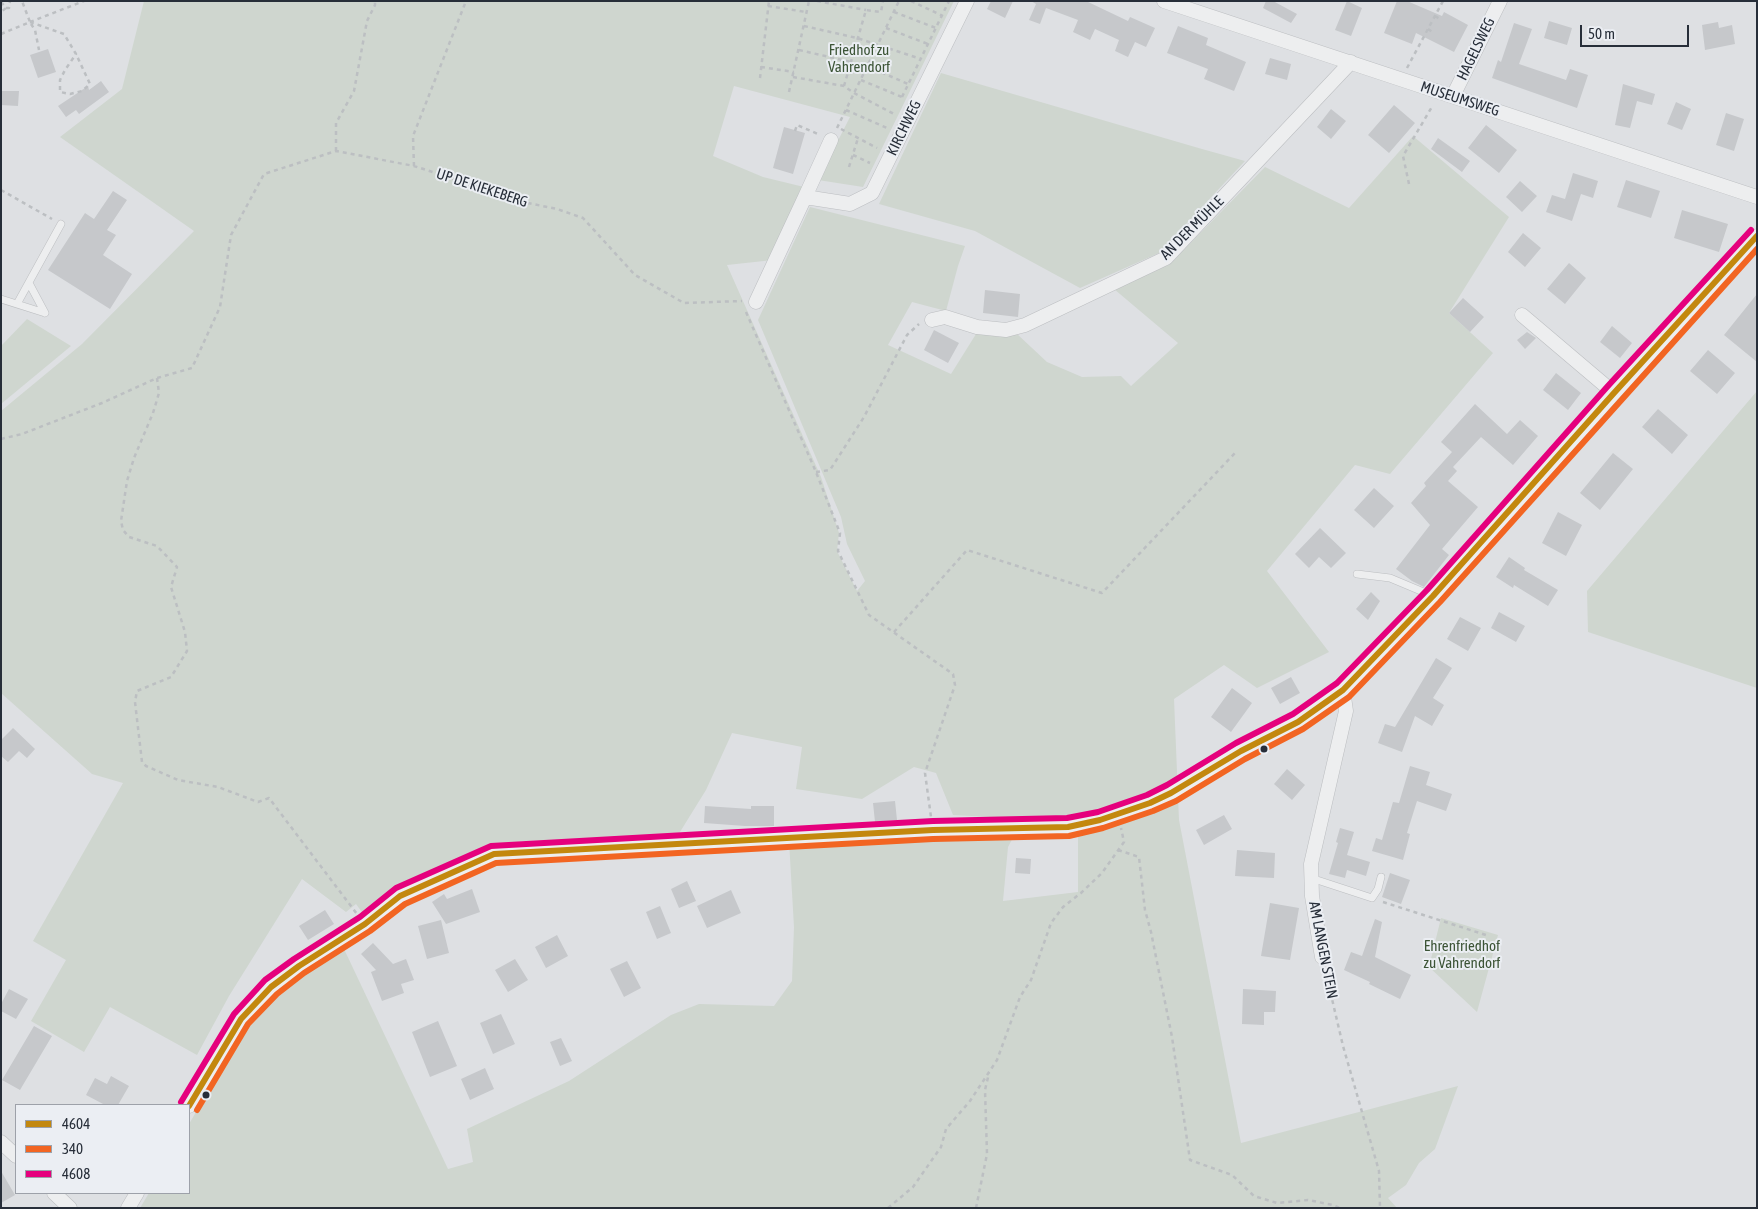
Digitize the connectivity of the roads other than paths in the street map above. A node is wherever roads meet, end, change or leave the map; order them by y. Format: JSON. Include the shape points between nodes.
{"nodes":[{"id":1,"x":967,"y":1,"type":"edge"},
{"id":2,"x":1164,"y":1,"type":"edge"},
{"id":3,"x":1500,"y":1,"type":"edge"},
{"id":4,"x":1351,"y":62,"type":"junction"},
{"id":5,"x":1447,"y":94,"type":"junction"},
{"id":6,"x":831,"y":140,"type":"road end"},
{"id":7,"x":805,"y":197,"type":"junction"},
{"id":8,"x":1757,"y":197,"type":"edge"},
{"id":9,"x":61,"y":224,"type":"road end"},
{"id":10,"x":1757,"y":236,"type":"edge"},
{"id":11,"x":28,"y":283,"type":"junction"},
{"id":12,"x":1,"y":299,"type":"edge"},
{"id":13,"x":17,"y":304,"type":"junction"},
{"id":14,"x":750,"y":306,"type":"road end"},
{"id":15,"x":1522,"y":315,"type":"dead end"},
{"id":16,"x":932,"y":320,"type":"road end"},
{"id":17,"x":1614,"y":393,"type":"junction"},
{"id":18,"x":1358,"y":574,"type":"dead end"},
{"id":19,"x":1433,"y":596,"type":"junction"},
{"id":20,"x":1343,"y":690,"type":"junction"},
{"id":21,"x":1311,"y":878,"type":"junction"},
{"id":22,"x":1381,"y":878,"type":"dead end"},
{"id":23,"x":1322,"y":957,"type":"road end"},
{"id":24,"x":190,"y":1104,"type":"edge"},
{"id":25,"x":1,"y":1142,"type":"edge"},
{"id":26,"x":15,"y":1155,"type":"edge"},
{"id":27,"x":55,"y":1194,"type":"edge"},
{"id":28,"x":136,"y":1194,"type":"edge"},
{"id":29,"x":70,"y":1208,"type":"edge"},
{"id":30,"x":128,"y":1208,"type":"edge"}],
"edges":[{"from":1,"to":7,"type":"street","name":"KIRCHWEG","via":[[872,193],[850,204]]},
{"from":2,"to":4,"type":"street","name":"MUSEUMSWEG"},
{"from":3,"to":5,"type":"street","name":"HAGELSWEG"},
{"from":4,"to":5,"type":"street","name":"MUSEUMSWEG"},
{"from":4,"to":16,"type":"street","name":"AN DER MÜHLE","via":[[1166,258],[1025,325],[1006,330],[977,327],[945,318]]},
{"from":5,"to":8,"type":"street","name":"MUSEUMSWEG"},
{"from":6,"to":7,"type":"street"},
{"from":7,"to":14,"type":"street"},
{"from":9,"to":11,"type":"lane"},
{"from":10,"to":17,"type":"street"},
{"from":11,"to":13,"type":"lane"},
{"from":11,"to":13,"type":"lane","via":[[45,313]]},
{"from":12,"to":13,"type":"lane"},
{"from":15,"to":17,"type":"street"},
{"from":17,"to":19,"type":"street"},
{"from":18,"to":19,"type":"lane","via":[[1390,578]]},
{"from":19,"to":20,"type":"street"},
{"from":20,"to":21,"type":"street","name":"AM LANGEN STEIN","via":[[1346,711],[1311,864]]},
{"from":20,"to":24,"type":"street","via":[[1298,722],[1241,751],[1171,794],[1100,820],[1068,827],[933,830],[494,854],[400,896],[365,924],[271,987],[241,1019]]},
{"from":21,"to":22,"type":"lane","via":[[1372,898]]},
{"from":21,"to":23,"type":"street","name":"AM LANGEN STEIN"},
{"from":25,"to":26,"type":"street"},
{"from":27,"to":29,"type":"street"},
{"from":28,"to":30,"type":"street"}]}
